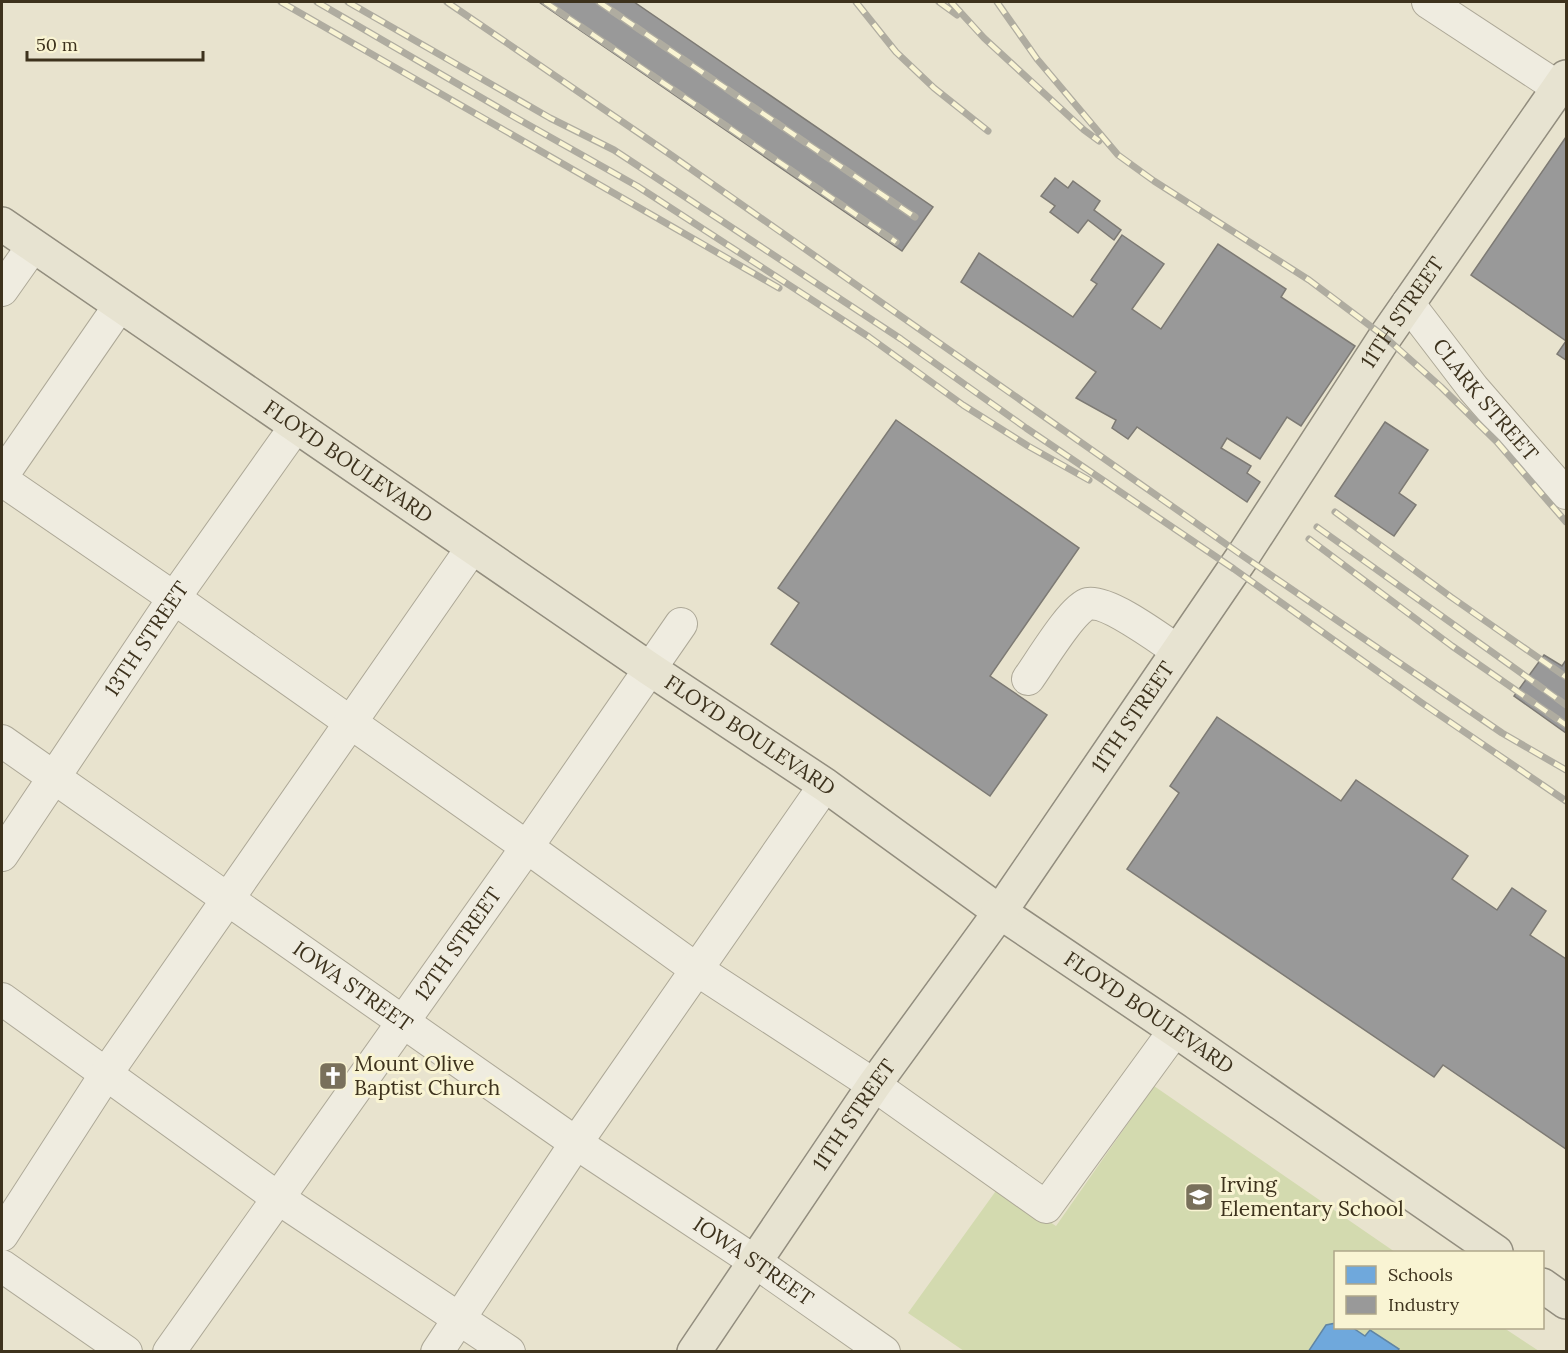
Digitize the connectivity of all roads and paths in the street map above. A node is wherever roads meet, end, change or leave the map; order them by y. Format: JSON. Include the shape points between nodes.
{"nodes":[{"id":1,"x":1428,"y":2,"type":"edge"},
{"id":2,"x":1563,"y":83,"type":"edge"},
{"id":3,"x":2,"y":224,"type":"edge"},
{"id":4,"x":33,"y":246,"type":"junction"},
{"id":5,"x":2,"y":290,"type":"edge"},
{"id":6,"x":1408,"y":303,"type":"junction"},
{"id":7,"x":120,"y":305,"type":"junction"},
{"id":8,"x":296,"y":426,"type":"junction"},
{"id":9,"x":2,"y":476,"type":"edge"},
{"id":10,"x":2,"y":480,"type":"edge"},
{"id":11,"x":1566,"y":493,"type":"edge"},
{"id":12,"x":472,"y":548,"type":"junction"},
{"id":13,"x":174,"y":598,"type":"junction"},
{"id":14,"x":681,"y":624,"type":"dead end"},
{"id":15,"x":1178,"y":651,"type":"junction"},
{"id":16,"x":650,"y":669,"type":"junction"},
{"id":17,"x":1028,"y":679,"type":"dead end"},
{"id":18,"x":350,"y":723,"type":"junction"},
{"id":19,"x":2,"y":741,"type":"edge"},
{"id":20,"x":54,"y":778,"type":"junction"},
{"id":21,"x":825,"y":785,"type":"junction"},
{"id":22,"x":527,"y":847,"type":"junction"},
{"id":23,"x":2,"y":855,"type":"edge"},
{"id":24,"x":228,"y":900,"type":"junction"},
{"id":25,"x":1000,"y":912,"type":"junction"},
{"id":26,"x":696,"y":969,"type":"junction"},
{"id":27,"x":2,"y":999,"type":"edge"},
{"id":28,"x":403,"y":1022,"type":"junction"},
{"id":29,"x":1175,"y":1030,"type":"junction"},
{"id":30,"x":106,"y":1074,"type":"junction"},
{"id":31,"x":874,"y":1085,"type":"junction"},
{"id":32,"x":576,"y":1143,"type":"junction"},
{"id":33,"x":278,"y":1198,"type":"junction"},
{"id":34,"x":2,"y":1235,"type":"edge"},
{"id":35,"x":1495,"y":1251,"type":"edge"},
{"id":36,"x":754,"y":1261,"type":"junction"},
{"id":37,"x":2,"y":1266,"type":"edge"},
{"id":38,"x":1544,"y":1286,"type":"edge"},
{"id":39,"x":1566,"y":1302,"type":"edge"},
{"id":40,"x":460,"y":1318,"type":"junction"},
{"id":41,"x":126,"y":1352,"type":"edge"},
{"id":42,"x":169,"y":1352,"type":"edge"},
{"id":43,"x":437,"y":1352,"type":"edge"},
{"id":44,"x":509,"y":1352,"type":"edge"},
{"id":45,"x":693,"y":1352,"type":"edge"},
{"id":46,"x":884,"y":1352,"type":"edge"}],
"edges":[{"from":1,"to":2,"type":"street"},
{"from":2,"to":6,"type":"main road","name":"11TH STREET"},
{"from":3,"to":4,"type":"main road","name":"FLOYD BOULEVARD"},
{"from":4,"to":5,"type":"street"},
{"from":4,"to":7,"type":"main road","name":"FLOYD BOULEVARD"},
{"from":6,"to":11,"type":"street","name":"CLARK STREET","via":[[1473,388]]},
{"from":6,"to":15,"type":"main road","name":"11TH STREET"},
{"from":7,"to":8,"type":"main road","name":"FLOYD BOULEVARD"},
{"from":7,"to":9,"type":"street"},
{"from":8,"to":12,"type":"main road","name":"FLOYD BOULEVARD"},
{"from":8,"to":13,"type":"street","name":"13TH STREET"},
{"from":10,"to":13,"type":"street"},
{"from":12,"to":16,"type":"main road","name":"FLOYD BOULEVARD"},
{"from":12,"to":18,"type":"street"},
{"from":13,"to":18,"type":"street"},
{"from":13,"to":20,"type":"street","name":"13TH STREET"},
{"from":14,"to":16,"type":"street","name":"12TH STREET"},
{"from":15,"to":17,"type":"street","via":[[1114,610],[1102,604],[1088,604],[1075,612]]},
{"from":15,"to":25,"type":"main road","name":"11TH STREET"},
{"from":16,"to":21,"type":"main road","name":"FLOYD BOULEVARD"},
{"from":16,"to":22,"type":"street","name":"12TH STREET"},
{"from":18,"to":22,"type":"street"},
{"from":18,"to":24,"type":"street"},
{"from":19,"to":20,"type":"street","name":"IOWA STREET"},
{"from":20,"to":23,"type":"street","name":"13TH STREET"},
{"from":20,"to":24,"type":"street","name":"IOWA STREET"},
{"from":21,"to":25,"type":"main road","name":"FLOYD BOULEVARD"},
{"from":21,"to":26,"type":"street"},
{"from":22,"to":26,"type":"street"},
{"from":22,"to":28,"type":"street","name":"12TH STREET"},
{"from":24,"to":28,"type":"street","name":"IOWA STREET"},
{"from":24,"to":30,"type":"street"},
{"from":25,"to":29,"type":"main road","name":"FLOYD BOULEVARD"},
{"from":25,"to":31,"type":"main road","name":"11TH STREET"},
{"from":26,"to":31,"type":"street"},
{"from":26,"to":32,"type":"street"},
{"from":27,"to":30,"type":"street"},
{"from":28,"to":32,"type":"street","name":"IOWA STREET"},
{"from":28,"to":33,"type":"street","name":"12TH STREET"},
{"from":29,"to":31,"type":"street","via":[[1046,1207]]},
{"from":29,"to":35,"type":"main road","name":"FLOYD BOULEVARD"},
{"from":30,"to":33,"type":"street"},
{"from":30,"to":34,"type":"street"},
{"from":31,"to":36,"type":"main road","name":"11TH STREET"},
{"from":32,"to":36,"type":"street","name":"IOWA STREET"},
{"from":32,"to":40,"type":"street"},
{"from":33,"to":40,"type":"street"},
{"from":33,"to":42,"type":"street","name":"12TH STREET"},
{"from":36,"to":45,"type":"main road","name":"11TH STREET"},
{"from":36,"to":46,"type":"street","name":"IOWA STREET"},
{"from":37,"to":41,"type":"street"},
{"from":38,"to":39,"type":"main road"},
{"from":40,"to":43,"type":"street"},
{"from":40,"to":44,"type":"street"}]}
